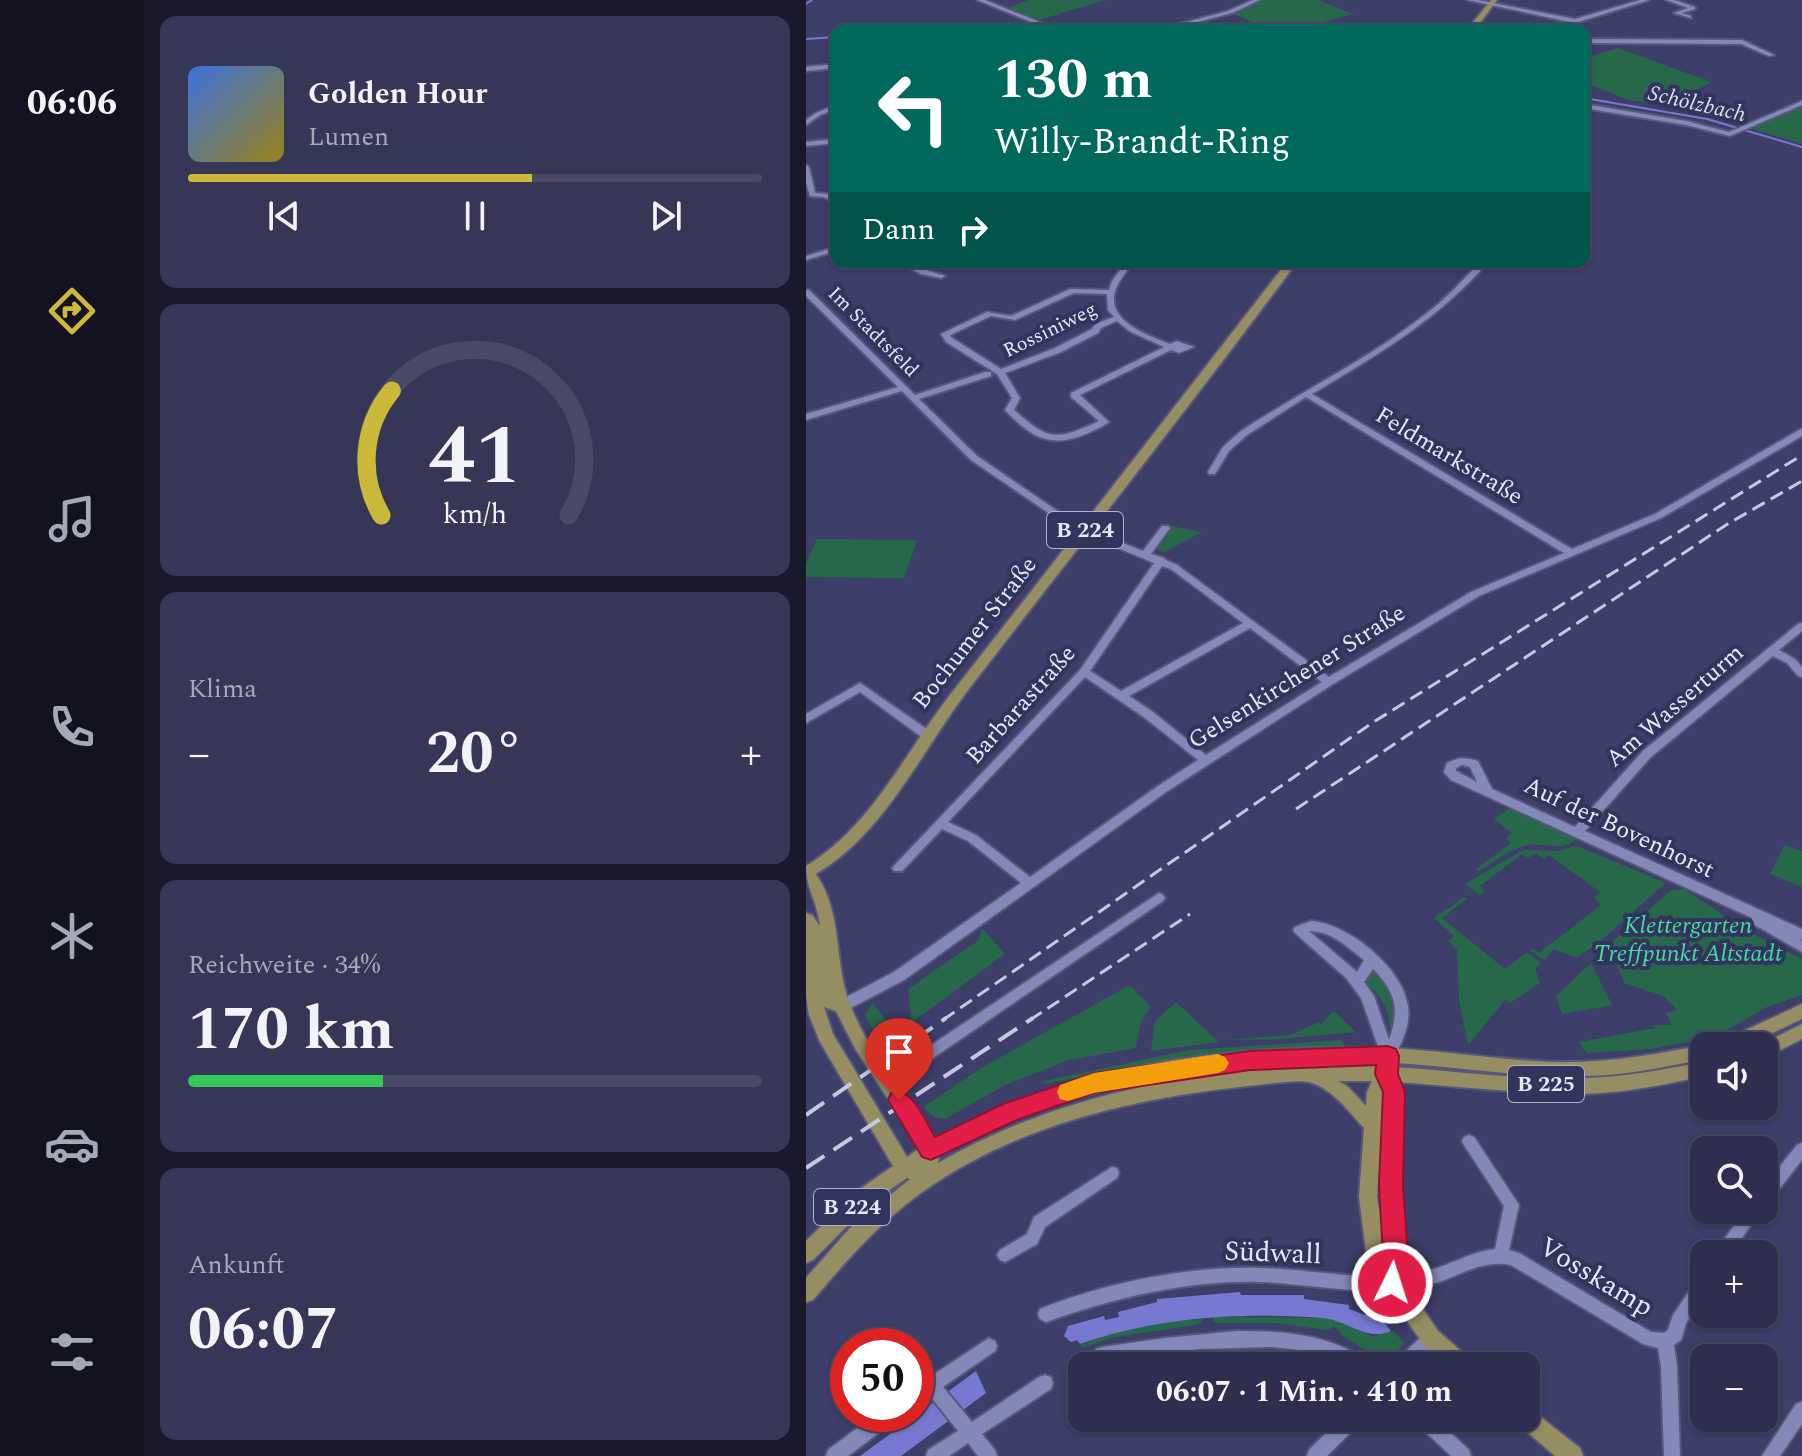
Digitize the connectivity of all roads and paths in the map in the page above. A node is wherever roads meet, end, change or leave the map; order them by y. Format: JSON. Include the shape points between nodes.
{"nodes":[{"id":1,"x":980,"y":0,"type":"edge"},
{"id":2,"x":1257,"y":0,"type":"edge"},
{"id":3,"x":1470,"y":0,"type":"edge"},
{"id":4,"x":1646,"y":0,"type":"edge"},
{"id":5,"x":1669,"y":0,"type":"edge"},
{"id":6,"x":1493,"y":2,"type":"edge"},
{"id":7,"x":1703,"y":5,"type":"dead end"},
{"id":8,"x":1693,"y":8,"type":"junction"},
{"id":9,"x":1689,"y":17,"type":"dead end"},
{"id":10,"x":1575,"y":21,"type":"junction"},
{"id":11,"x":1041,"y":24,"type":"edge"},
{"id":12,"x":1183,"y":24,"type":"edge"},
{"id":13,"x":1476,"y":24,"type":"edge"},
{"id":14,"x":1574,"y":24,"type":"edge"},
{"id":15,"x":1590,"y":41,"type":"edge"},
{"id":16,"x":1771,"y":55,"type":"dead end"},
{"id":17,"x":830,"y":67,"type":"edge"},
{"id":18,"x":806,"y":69,"type":"edge"},
{"id":19,"x":1802,"y":103,"type":"edge"},
{"id":20,"x":1590,"y":107,"type":"edge"},
{"id":21,"x":830,"y":109,"type":"edge"},
{"id":22,"x":806,"y":113,"type":"edge"},
{"id":23,"x":818,"y":114,"type":"junction"},
{"id":24,"x":806,"y":123,"type":"edge"},
{"id":25,"x":830,"y":142,"type":"edge"},
{"id":26,"x":806,"y":144,"type":"edge"},
{"id":27,"x":806,"y":167,"type":"edge"},
{"id":28,"x":809,"y":198,"type":"edge"},
{"id":29,"x":830,"y":198,"type":"edge"},
{"id":30,"x":830,"y":251,"type":"edge"},
{"id":31,"x":806,"y":258,"type":"edge"},
{"id":32,"x":916,"y":268,"type":"edge"},
{"id":33,"x":1125,"y":268,"type":"edge"},
{"id":34,"x":1287,"y":268,"type":"edge"},
{"id":35,"x":1478,"y":268,"type":"edge"},
{"id":36,"x":941,"y":276,"type":"dead end"},
{"id":37,"x":806,"y":292,"type":"edge"},
{"id":38,"x":1110,"y":292,"type":"junction"},
{"id":39,"x":1118,"y":318,"type":"junction"},
{"id":40,"x":1000,"y":372,"type":"junction"},
{"id":41,"x":988,"y":374,"type":"dead end"},
{"id":42,"x":904,"y":388,"type":"junction"},
{"id":43,"x":1307,"y":394,"type":"junction"},
{"id":44,"x":914,"y":398,"type":"junction"},
{"id":45,"x":806,"y":417,"type":"edge"},
{"id":46,"x":1802,"y":432,"type":"edge"},
{"id":47,"x":1212,"y":472,"type":"dead end"},
{"id":48,"x":1165,"y":528,"type":"dead end"},
{"id":49,"x":1085,"y":530,"type":"junction"},
{"id":50,"x":1571,"y":553,"type":"junction"},
{"id":51,"x":1146,"y":554,"type":"junction"},
{"id":52,"x":1161,"y":560,"type":"junction"},
{"id":53,"x":1250,"y":624,"type":"junction"},
{"id":54,"x":1802,"y":626,"type":"edge"},
{"id":55,"x":1772,"y":651,"type":"junction"},
{"id":56,"x":1084,"y":672,"type":"junction"},
{"id":57,"x":1802,"y":674,"type":"edge"},
{"id":58,"x":1329,"y":682,"type":"junction"},
{"id":59,"x":1121,"y":696,"type":"junction"},
{"id":60,"x":806,"y":719,"type":"edge"},
{"id":61,"x":927,"y":735,"type":"junction"},
{"id":62,"x":1205,"y":760,"type":"junction"},
{"id":63,"x":1487,"y":791,"type":"dead end"},
{"id":64,"x":941,"y":824,"type":"junction"},
{"id":65,"x":1577,"y":832,"type":"junction"},
{"id":66,"x":898,"y":868,"type":"dead end"},
{"id":67,"x":806,"y":872,"type":"edge"},
{"id":68,"x":1029,"y":883,"type":"junction"},
{"id":69,"x":1159,"y":898,"type":"dead end"},
{"id":70,"x":1733,"y":905,"type":"junction"},
{"id":71,"x":806,"y":919,"type":"edge"},
{"id":72,"x":1802,"y":935,"type":"edge"},
{"id":73,"x":806,"y":937,"type":"edge"},
{"id":74,"x":1802,"y":947,"type":"edge"},
{"id":75,"x":1371,"y":958,"type":"junction"},
{"id":76,"x":1357,"y":981,"type":"junction"},
{"id":77,"x":842,"y":1006,"type":"junction"},
{"id":78,"x":1802,"y":1011,"type":"edge"},
{"id":79,"x":1802,"y":1031,"type":"edge"},
{"id":80,"x":1758,"y":1032,"type":"edge"},
{"id":81,"x":1778,"y":1044,"type":"edge"},
{"id":82,"x":1690,"y":1055,"type":"edge"},
{"id":83,"x":1387,"y":1065,"type":"junction"},
{"id":84,"x":1690,"y":1071,"type":"edge"},
{"id":85,"x":1311,"y":1075,"type":"junction"},
{"id":86,"x":887,"y":1082,"type":"junction"},
{"id":87,"x":1373,"y":1125,"type":"junction"},
{"id":88,"x":1469,"y":1141,"type":"dead end"},
{"id":89,"x":1802,"y":1149,"type":"edge"},
{"id":90,"x":931,"y":1150,"type":"junction"},
{"id":91,"x":903,"y":1166,"type":"junction"},
{"id":92,"x":1112,"y":1173,"type":"dead end"},
{"id":93,"x":927,"y":1179,"type":"junction"},
{"id":94,"x":1778,"y":1179,"type":"edge"},
{"id":95,"x":806,"y":1254,"type":"edge"},
{"id":96,"x":1501,"y":1254,"type":"junction"},
{"id":97,"x":1005,"y":1255,"type":"dead end"},
{"id":98,"x":1392,"y":1283,"type":"junction"},
{"id":99,"x":806,"y":1293,"type":"edge"},
{"id":100,"x":1690,"y":1303,"type":"edge"},
{"id":101,"x":1046,"y":1314,"type":"dead end"},
{"id":102,"x":1431,"y":1338,"type":"junction"},
{"id":103,"x":1665,"y":1341,"type":"junction"},
{"id":104,"x":989,"y":1346,"type":"dead end"},
{"id":105,"x":1122,"y":1352,"type":"edge"},
{"id":106,"x":1337,"y":1352,"type":"edge"},
{"id":107,"x":1417,"y":1352,"type":"edge"},
{"id":108,"x":1447,"y":1352,"type":"edge"},
{"id":109,"x":1045,"y":1383,"type":"dead end"},
{"id":110,"x":934,"y":1388,"type":"joint"},
{"id":111,"x":1802,"y":1410,"type":"edge"},
{"id":112,"x":965,"y":1427,"type":"junction"},
{"id":113,"x":1540,"y":1430,"type":"edge"},
{"id":114,"x":866,"y":1432,"type":"edge"},
{"id":115,"x":1339,"y":1432,"type":"edge"},
{"id":116,"x":1438,"y":1432,"type":"edge"},
{"id":117,"x":834,"y":1456,"type":"edge"},
{"id":118,"x":934,"y":1456,"type":"edge"},
{"id":119,"x":989,"y":1456,"type":"edge"},
{"id":120,"x":1315,"y":1456,"type":"edge"},
{"id":121,"x":1463,"y":1456,"type":"edge"},
{"id":122,"x":1572,"y":1456,"type":"edge"},
{"id":123,"x":1672,"y":1456,"type":"edge"},
{"id":124,"x":1770,"y":1456,"type":"edge"}],
"edges":[{"from":1,"to":11,"type":"street"},
{"from":2,"to":12,"type":"street"},
{"from":3,"to":6,"type":"street"},
{"from":4,"to":10,"type":"street"},
{"from":5,"to":8,"type":"street"},
{"from":6,"to":10,"type":"street"},
{"from":6,"to":13,"type":"main road"},
{"from":7,"to":8,"type":"street"},
{"from":8,"to":9,"type":"street","via":[[1677,13]]},
{"from":10,"to":14,"type":"street"},
{"from":15,"to":16,"type":"street","via":[[1742,42]]},
{"from":17,"to":18,"type":"street"},
{"from":19,"to":20,"type":"street","via":[[1730,134]]},
{"from":21,"to":23,"type":"street"},
{"from":22,"to":23,"type":"street"},
{"from":23,"to":24,"type":"street"},
{"from":25,"to":26,"type":"street"},
{"from":27,"to":28,"type":"street"},
{"from":28,"to":29,"type":"street"},
{"from":30,"to":31,"type":"street"},
{"from":32,"to":36,"type":"street"},
{"from":33,"to":38,"type":"street"},
{"from":34,"to":49,"type":"main road","name":"Bochumer Straße","number":"B 224"},
{"from":35,"to":43,"type":"street","via":[[1406,335]]},
{"from":37,"to":42,"type":"street","name":"Im Stadtsfeld"},
{"from":38,"to":39,"type":"street","via":[[1109,303]]},
{"from":38,"to":40,"type":"street","name":"Rossiniweg","via":[[1073,291],[1012,318],[990,314],[945,334]]},
{"from":39,"to":40,"type":"street","name":"Rossiniweg","via":[[1058,350]]},
{"from":39,"to":40,"type":"street","via":[[1135,332],[1173,346],[1074,395],[1105,422],[1065,440],[1041,436],[1009,410],[1016,398]]},
{"from":41,"to":44,"type":"street","name":"Im Stadtsfeld"},
{"from":42,"to":44,"type":"street","name":"Im Stadtsfeld"},
{"from":42,"to":45,"type":"street"},
{"from":43,"to":47,"type":"street","via":[[1244,433]]},
{"from":43,"to":50,"type":"street","name":"Feldmarkstraße"},
{"from":44,"to":49,"type":"street","name":"Im Stadtsfeld","via":[[993,473]]},
{"from":46,"to":50,"type":"street","name":"Gelsenkirchener Straße","via":[[1658,516]]},
{"from":48,"to":51,"type":"street"},
{"from":49,"to":51,"type":"street","name":"Im Stadtsfeld"},
{"from":49,"to":61,"type":"main road","name":"Bochumer Straße","number":"B 224"},
{"from":50,"to":58,"type":"street","name":"Gelsenkirchener Straße","via":[[1475,594]]},
{"from":51,"to":52,"type":"street","name":"Im Stadtsfeld"},
{"from":52,"to":53,"type":"street","name":"Im Stadtsfeld"},
{"from":52,"to":56,"type":"street","name":"Barbarastraße"},
{"from":53,"to":58,"type":"street","name":"Im Stadtsfeld"},
{"from":53,"to":59,"type":"street"},
{"from":54,"to":55,"type":"street","name":"Am Wasserturm"},
{"from":55,"to":57,"type":"street"},
{"from":55,"to":65,"type":"street","name":"Am Wasserturm","via":[[1647,754]]},
{"from":56,"to":59,"type":"street"},
{"from":56,"to":64,"type":"street","name":"Barbarastraße"},
{"from":58,"to":62,"type":"street","name":"Gelsenkirchener Straße"},
{"from":59,"to":62,"type":"street"},
{"from":60,"to":61,"type":"street","via":[[860,687]]},
{"from":61,"to":67,"type":"main road","name":"Bochumer Straße","number":"B 224","via":[[851,840],[823,865]]},
{"from":62,"to":68,"type":"street","name":"Gelsenkirchener Straße"},
{"from":63,"to":65,"type":"street","name":"Auf der Bovenhorst"},
{"from":64,"to":66,"type":"street","name":"Barbarastraße"},
{"from":64,"to":68,"type":"street","via":[[972,838]]},
{"from":65,"to":70,"type":"street","name":"Auf der Bovenhorst"},
{"from":67,"to":77,"type":"main road","number":"B 224","via":[[827,916],[833,977]]},
{"from":68,"to":77,"type":"street","name":"Gelsenkirchener Straße","via":[[899,976]]},
{"from":69,"to":86,"type":"street"},
{"from":70,"to":72,"type":"street","name":"Auf der Bovenhorst"},
{"from":70,"to":74,"type":"street","name":"Auf der Bovenhorst"},
{"from":71,"to":77,"type":"main road","via":[[814,930],[827,1001]]},
{"from":73,"to":91,"type":"main road","number":"B 224","via":[[817,1015],[826,1037]]},
{"from":75,"to":76,"type":"street"},
{"from":75,"to":76,"type":"street","via":[[1331,928],[1299,930]]},
{"from":75,"to":83,"type":"street","via":[[1400,994],[1402,1032]]},
{"from":76,"to":83,"type":"street","via":[[1372,1006]]},
{"from":77,"to":86,"type":"main road","number":"B 224"},
{"from":78,"to":80,"type":"main road"},
{"from":79,"to":81,"type":"main road"},
{"from":82,"to":83,"type":"main road","number":"B 225","via":[[1584,1069]]},
{"from":83,"to":84,"type":"main road","number":"B 225","via":[[1584,1086]]},
{"from":83,"to":85,"type":"main road","number":"B 225"},
{"from":83,"to":87,"type":"main road","via":[[1376,1092]]},
{"from":83,"to":90,"type":"main road","number":"B 225","via":[[1250,1060],[1094,1083],[1011,1111]]},
{"from":83,"to":98,"type":"main road","via":[[1394,1092]]},
{"from":85,"to":87,"type":"main road","via":[[1341,1091]]},
{"from":85,"to":93,"type":"main road","number":"B 225","via":[[1175,1089],[1084,1108],[1005,1136]]},
{"from":86,"to":90,"type":"main road","number":"B 224"},
{"from":87,"to":98,"type":"main road","via":[[1368,1197],[1377,1259]]},
{"from":88,"to":96,"type":"street","name":"Vosskamp","via":[[1512,1205]]},
{"from":89,"to":94,"type":"street"},
{"from":90,"to":91,"type":"main road","number":"B 224"},
{"from":90,"to":93,"type":"main road"},
{"from":91,"to":93,"type":"main road","number":"B 224"},
{"from":91,"to":95,"type":"main road","number":"B 224","via":[[855,1204]]},
{"from":92,"to":97,"type":"street","via":[[1039,1222],[1032,1239]]},
{"from":93,"to":99,"type":"main road","number":"B 224","via":[[867,1224]]},
{"from":96,"to":98,"type":"street","name":"Vosskamp","via":[[1428,1278]]},
{"from":96,"to":103,"type":"street","name":"Vosskamp","via":[[1649,1339]]},
{"from":98,"to":101,"type":"street","name":"Südwall","via":[[1244,1275],[1131,1290]]},
{"from":98,"to":102,"type":"main road"},
{"from":100,"to":103,"type":"street","name":"Vosskamp","via":[[1675,1335]]},
{"from":102,"to":107,"type":"street"},
{"from":102,"to":108,"type":"main road"},
{"from":103,"to":123,"type":"street","name":"Vosskamp"},
{"from":104,"to":110,"type":"street"},
{"from":105,"to":106,"type":"street","via":[[1239,1339]]},
{"from":109,"to":112,"type":"street"},
{"from":110,"to":112,"type":"street"},
{"from":111,"to":124,"type":"street"},
{"from":112,"to":118,"type":"street"},
{"from":112,"to":119,"type":"street"},
{"from":113,"to":122,"type":"main road"},
{"from":114,"to":117,"type":"street"},
{"from":115,"to":120,"type":"street"},
{"from":116,"to":121,"type":"street"}]}
